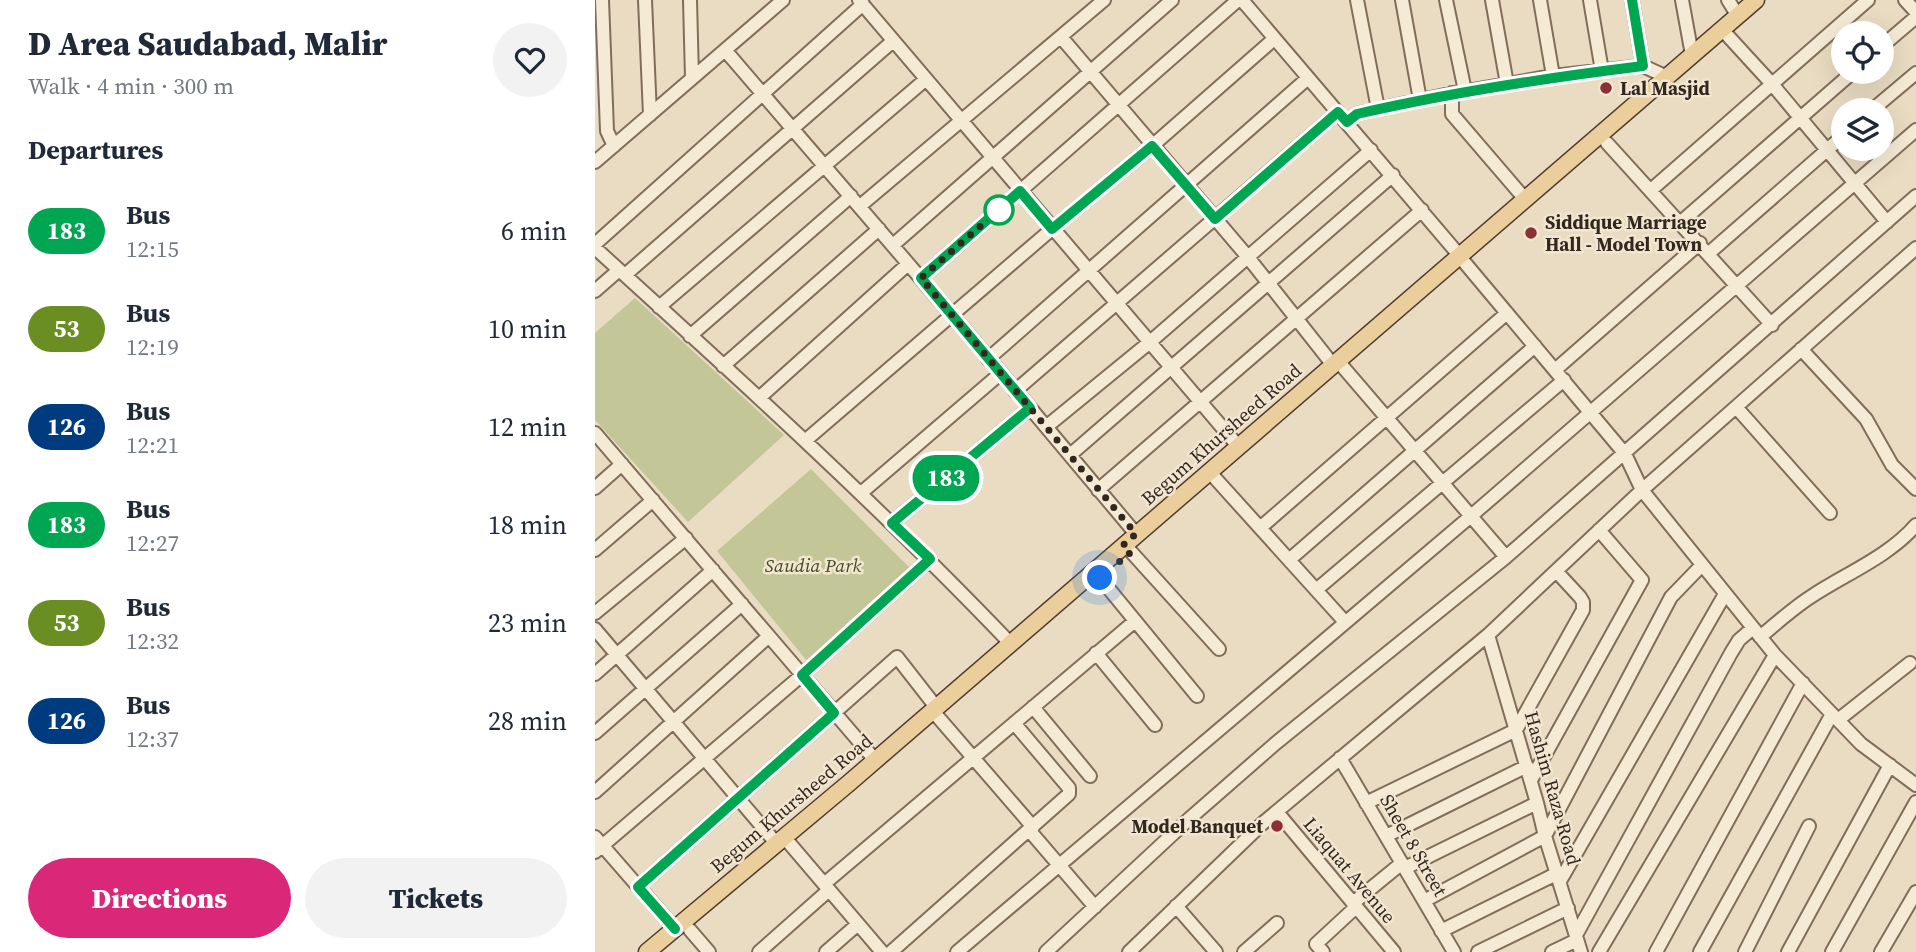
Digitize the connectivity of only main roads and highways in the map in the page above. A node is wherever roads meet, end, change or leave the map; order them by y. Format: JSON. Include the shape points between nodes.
{"nodes":[{"id":1,"x":1756,"y":0,"type":"edge"},
{"id":2,"x":1770,"y":0,"type":"edge"},
{"id":3,"x":1462,"y":259,"type":"junction"},
{"id":4,"x":1290,"y":408,"type":"junction"},
{"id":5,"x":1130,"y":543,"type":"junction"},
{"id":6,"x":937,"y":712,"type":"junction"},
{"id":7,"x":783,"y":843,"type":"junction"},
{"id":8,"x":682,"y":929,"type":"junction"},
{"id":9,"x":647,"y":952,"type":"edge"},
{"id":10,"x":664,"y":952,"type":"edge"}],
"edges":[{"from":1,"to":3,"type":"main road","name":"Begum Khursheed Road"},
{"from":2,"to":3,"type":"main road","name":"Begum Khursheed Road","via":[[1607,143]]},
{"from":3,"to":4,"type":"main road","name":"Begum Khursheed Road"},
{"from":4,"to":5,"type":"main road","name":"Begum Khursheed Road","via":[[1238,446]]},
{"from":4,"to":5,"type":"main road","name":"Begum Khursheed Road","via":[[1215,478]]},
{"from":5,"to":6,"type":"main road","name":"Begum Khursheed Road","via":[[1010,643]]},
{"from":5,"to":6,"type":"main road","name":"Begum Khursheed Road","via":[[1100,578]]},
{"from":6,"to":7,"type":"main road","name":"Begum Khursheed Road"},
{"from":6,"to":7,"type":"main road","name":"Begum Khursheed Road","via":[[875,760]]},
{"from":7,"to":8,"type":"main road","name":"Begum Khursheed Road"},
{"from":8,"to":9,"type":"main road","name":"Begum Khursheed Road"},
{"from":8,"to":10,"type":"main road","name":"Begum Khursheed Road"}]}
